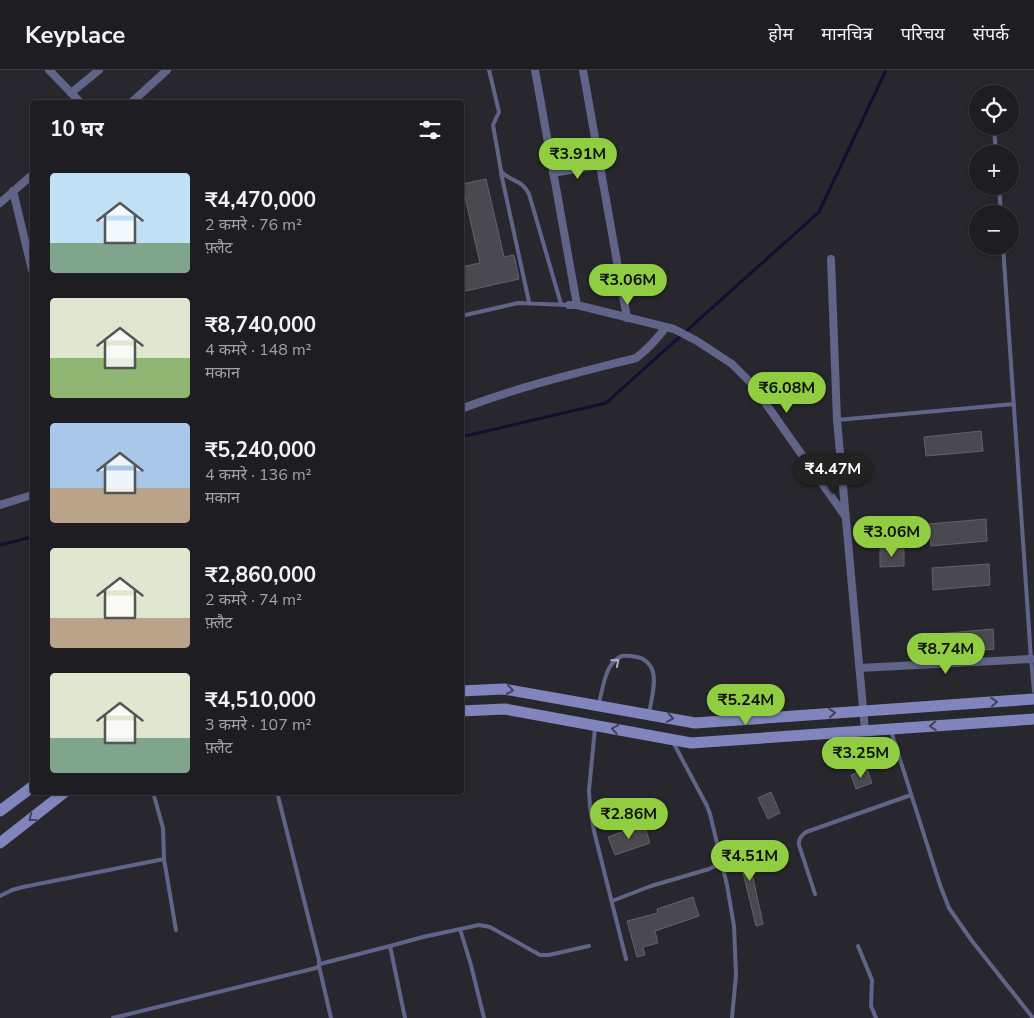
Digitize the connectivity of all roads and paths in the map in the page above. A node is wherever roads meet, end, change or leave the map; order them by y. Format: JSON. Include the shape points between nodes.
{"nodes":[{"id":1,"x":49,"y":70,"type":"edge"},
{"id":2,"x":99,"y":70,"type":"edge"},
{"id":3,"x":167,"y":70,"type":"edge"},
{"id":4,"x":489,"y":70,"type":"edge"},
{"id":5,"x":535,"y":70,"type":"edge"},
{"id":6,"x":583,"y":70,"type":"edge"},
{"id":7,"x":71,"y":93,"type":"junction"},
{"id":8,"x":78,"y":100,"type":"edge"},
{"id":9,"x":134,"y":100,"type":"edge"},
{"id":10,"x":600,"y":166,"type":"junction"},
{"id":11,"x":501,"y":171,"type":"junction"},
{"id":12,"x":553,"y":173,"type":"junction"},
{"id":13,"x":30,"y":177,"type":"edge"},
{"id":14,"x":13,"y":191,"type":"junction"},
{"id":15,"x":0,"y":203,"type":"edge"},
{"id":16,"x":1004,"y":255,"type":"edge"},
{"id":17,"x":832,"y":259,"type":"dead end"},
{"id":18,"x":30,"y":262,"type":"edge"},
{"id":19,"x":529,"y":302,"type":"junction"},
{"id":20,"x":569,"y":305,"type":"junction"},
{"id":21,"x":464,"y":315,"type":"edge"},
{"id":22,"x":627,"y":318,"type":"junction"},
{"id":23,"x":670,"y":328,"type":"junction"},
{"id":24,"x":1014,"y":404,"type":"junction"},
{"id":25,"x":464,"y":408,"type":"edge"},
{"id":26,"x":837,"y":420,"type":"junction"},
{"id":27,"x":30,"y":496,"type":"edge"},
{"id":28,"x":0,"y":505,"type":"edge"},
{"id":29,"x":846,"y":517,"type":"junction"},
{"id":30,"x":1032,"y":659,"type":"edge"},
{"id":31,"x":860,"y":668,"type":"junction"},
{"id":32,"x":464,"y":691,"type":"edge"},
{"id":33,"x":1034,"y":691,"type":"edge"},
{"id":34,"x":1034,"y":699,"type":"edge"},
{"id":35,"x":568,"y":700,"type":"junction"},
{"id":36,"x":599,"y":705,"type":"junction"},
{"id":37,"x":464,"y":711,"type":"edge"},
{"id":38,"x":864,"y":711,"type":"junction"},
{"id":39,"x":649,"y":714,"type":"junction"},
{"id":40,"x":1034,"y":719,"type":"edge"},
{"id":41,"x":566,"y":720,"type":"junction"},
{"id":42,"x":595,"y":726,"type":"junction"},
{"id":43,"x":890,"y":728,"type":"junction"},
{"id":44,"x":864,"y":730,"type":"junction"},
{"id":45,"x":671,"y":739,"type":"junction"},
{"id":46,"x":30,"y":788,"type":"edge"},
{"id":47,"x":61,"y":795,"type":"edge"},
{"id":48,"x":154,"y":795,"type":"edge"},
{"id":49,"x":277,"y":795,"type":"edge"},
{"id":50,"x":911,"y":795,"type":"junction"},
{"id":51,"x":0,"y":811,"type":"edge"},
{"id":52,"x":0,"y":843,"type":"edge"},
{"id":53,"x":164,"y":859,"type":"junction"},
{"id":54,"x":721,"y":863,"type":"junction"},
{"id":55,"x":815,"y":894,"type":"dead end"},
{"id":56,"x":0,"y":896,"type":"edge"},
{"id":57,"x":612,"y":901,"type":"junction"},
{"id":58,"x":460,"y":929,"type":"junction"},
{"id":59,"x":176,"y":930,"type":"dead end"},
{"id":60,"x":390,"y":946,"type":"junction"},
{"id":61,"x":589,"y":946,"type":"dead end"},
{"id":62,"x":858,"y":946,"type":"dead end"},
{"id":63,"x":626,"y":959,"type":"dead end"},
{"id":64,"x":319,"y":965,"type":"junction"},
{"id":65,"x":113,"y":1018,"type":"edge"},
{"id":66,"x":331,"y":1018,"type":"edge"},
{"id":67,"x":405,"y":1018,"type":"edge"},
{"id":68,"x":484,"y":1018,"type":"edge"},
{"id":69,"x":732,"y":1018,"type":"edge"},
{"id":70,"x":876,"y":1018,"type":"edge"},
{"id":71,"x":1034,"y":1018,"type":"edge"}],
"edges":[{"from":1,"to":7,"type":"street"},
{"from":2,"to":7,"type":"street"},
{"from":3,"to":9,"type":"street"},
{"from":4,"to":11,"type":"lane","via":[[499,112],[494,125]]},
{"from":5,"to":12,"type":"street"},
{"from":6,"to":10,"type":"street"},
{"from":7,"to":8,"type":"street"},
{"from":10,"to":12,"type":"street"},
{"from":10,"to":22,"type":"street"},
{"from":11,"to":19,"type":"lane"},
{"from":11,"to":20,"type":"lane","via":[[505,177],[523,185],[529,194]]},
{"from":12,"to":20,"type":"street"},
{"from":13,"to":14,"type":"street"},
{"from":14,"to":15,"type":"street"},
{"from":14,"to":18,"type":"street"},
{"from":16,"to":24,"type":"lane"},
{"from":17,"to":26,"type":"street"},
{"from":19,"to":20,"type":"lane"},
{"from":19,"to":21,"type":"lane"},
{"from":20,"to":22,"type":"street"},
{"from":22,"to":23,"type":"street"},
{"from":23,"to":25,"type":"street","via":[[636,358],[544,382]]},
{"from":23,"to":29,"type":"street","via":[[732,364],[752,384]]},
{"from":24,"to":26,"type":"lane"},
{"from":24,"to":30,"type":"lane"},
{"from":26,"to":29,"type":"street"},
{"from":27,"to":28,"type":"street"},
{"from":29,"to":31,"type":"street"},
{"from":30,"to":31,"type":"street"},
{"from":30,"to":33,"type":"lane"},
{"from":31,"to":38,"type":"street"},
{"from":32,"to":35,"type":"main road","one_way":true,"via":[[504,688]]},
{"from":38,"to":34,"type":"main road","one_way":true},
{"from":35,"to":36,"type":"main road"},
{"from":35,"to":41,"type":"main road"},
{"from":36,"to":39,"type":"main road"},
{"from":36,"to":39,"type":"lane","one_way":true,"via":[[606,673],[620,656],[628,655],[641,658],[653,669]]},
{"from":37,"to":41,"type":"main road","via":[[505,709]]},
{"from":39,"to":38,"type":"main road","one_way":true,"via":[[695,723]]},
{"from":38,"to":44,"type":"street"},
{"from":40,"to":43,"type":"main road","one_way":true},
{"from":41,"to":42,"type":"main road"},
{"from":45,"to":42,"type":"main road","one_way":true},
{"from":42,"to":57,"type":"lane","via":[[590,808]]},
{"from":43,"to":44,"type":"main road"},
{"from":43,"to":50,"type":"lane"},
{"from":44,"to":45,"type":"main road","via":[[691,743]]},
{"from":45,"to":54,"type":"lane","via":[[707,806]]},
{"from":46,"to":51,"type":"main road"},
{"from":47,"to":52,"type":"main road","one_way":true},
{"from":48,"to":53,"type":"lane","via":[[164,828]]},
{"from":49,"to":64,"type":"lane"},
{"from":50,"to":55,"type":"lane","via":[[802,836],[799,845]]},
{"from":50,"to":71,"type":"lane","via":[[949,908]]},
{"from":53,"to":56,"type":"lane","via":[[24,887]]},
{"from":53,"to":59,"type":"lane"},
{"from":54,"to":57,"type":"lane"},
{"from":54,"to":69,"type":"lane","via":[[734,926],[736,976]]},
{"from":57,"to":63,"type":"lane"},
{"from":58,"to":60,"type":"lane"},
{"from":58,"to":61,"type":"lane","via":[[479,925],[490,927],[540,955]]},
{"from":58,"to":68,"type":"lane"},
{"from":60,"to":64,"type":"lane"},
{"from":60,"to":67,"type":"lane"},
{"from":62,"to":70,"type":"lane","via":[[872,980],[871,1006]]},
{"from":64,"to":65,"type":"lane"},
{"from":64,"to":66,"type":"lane"}]}
